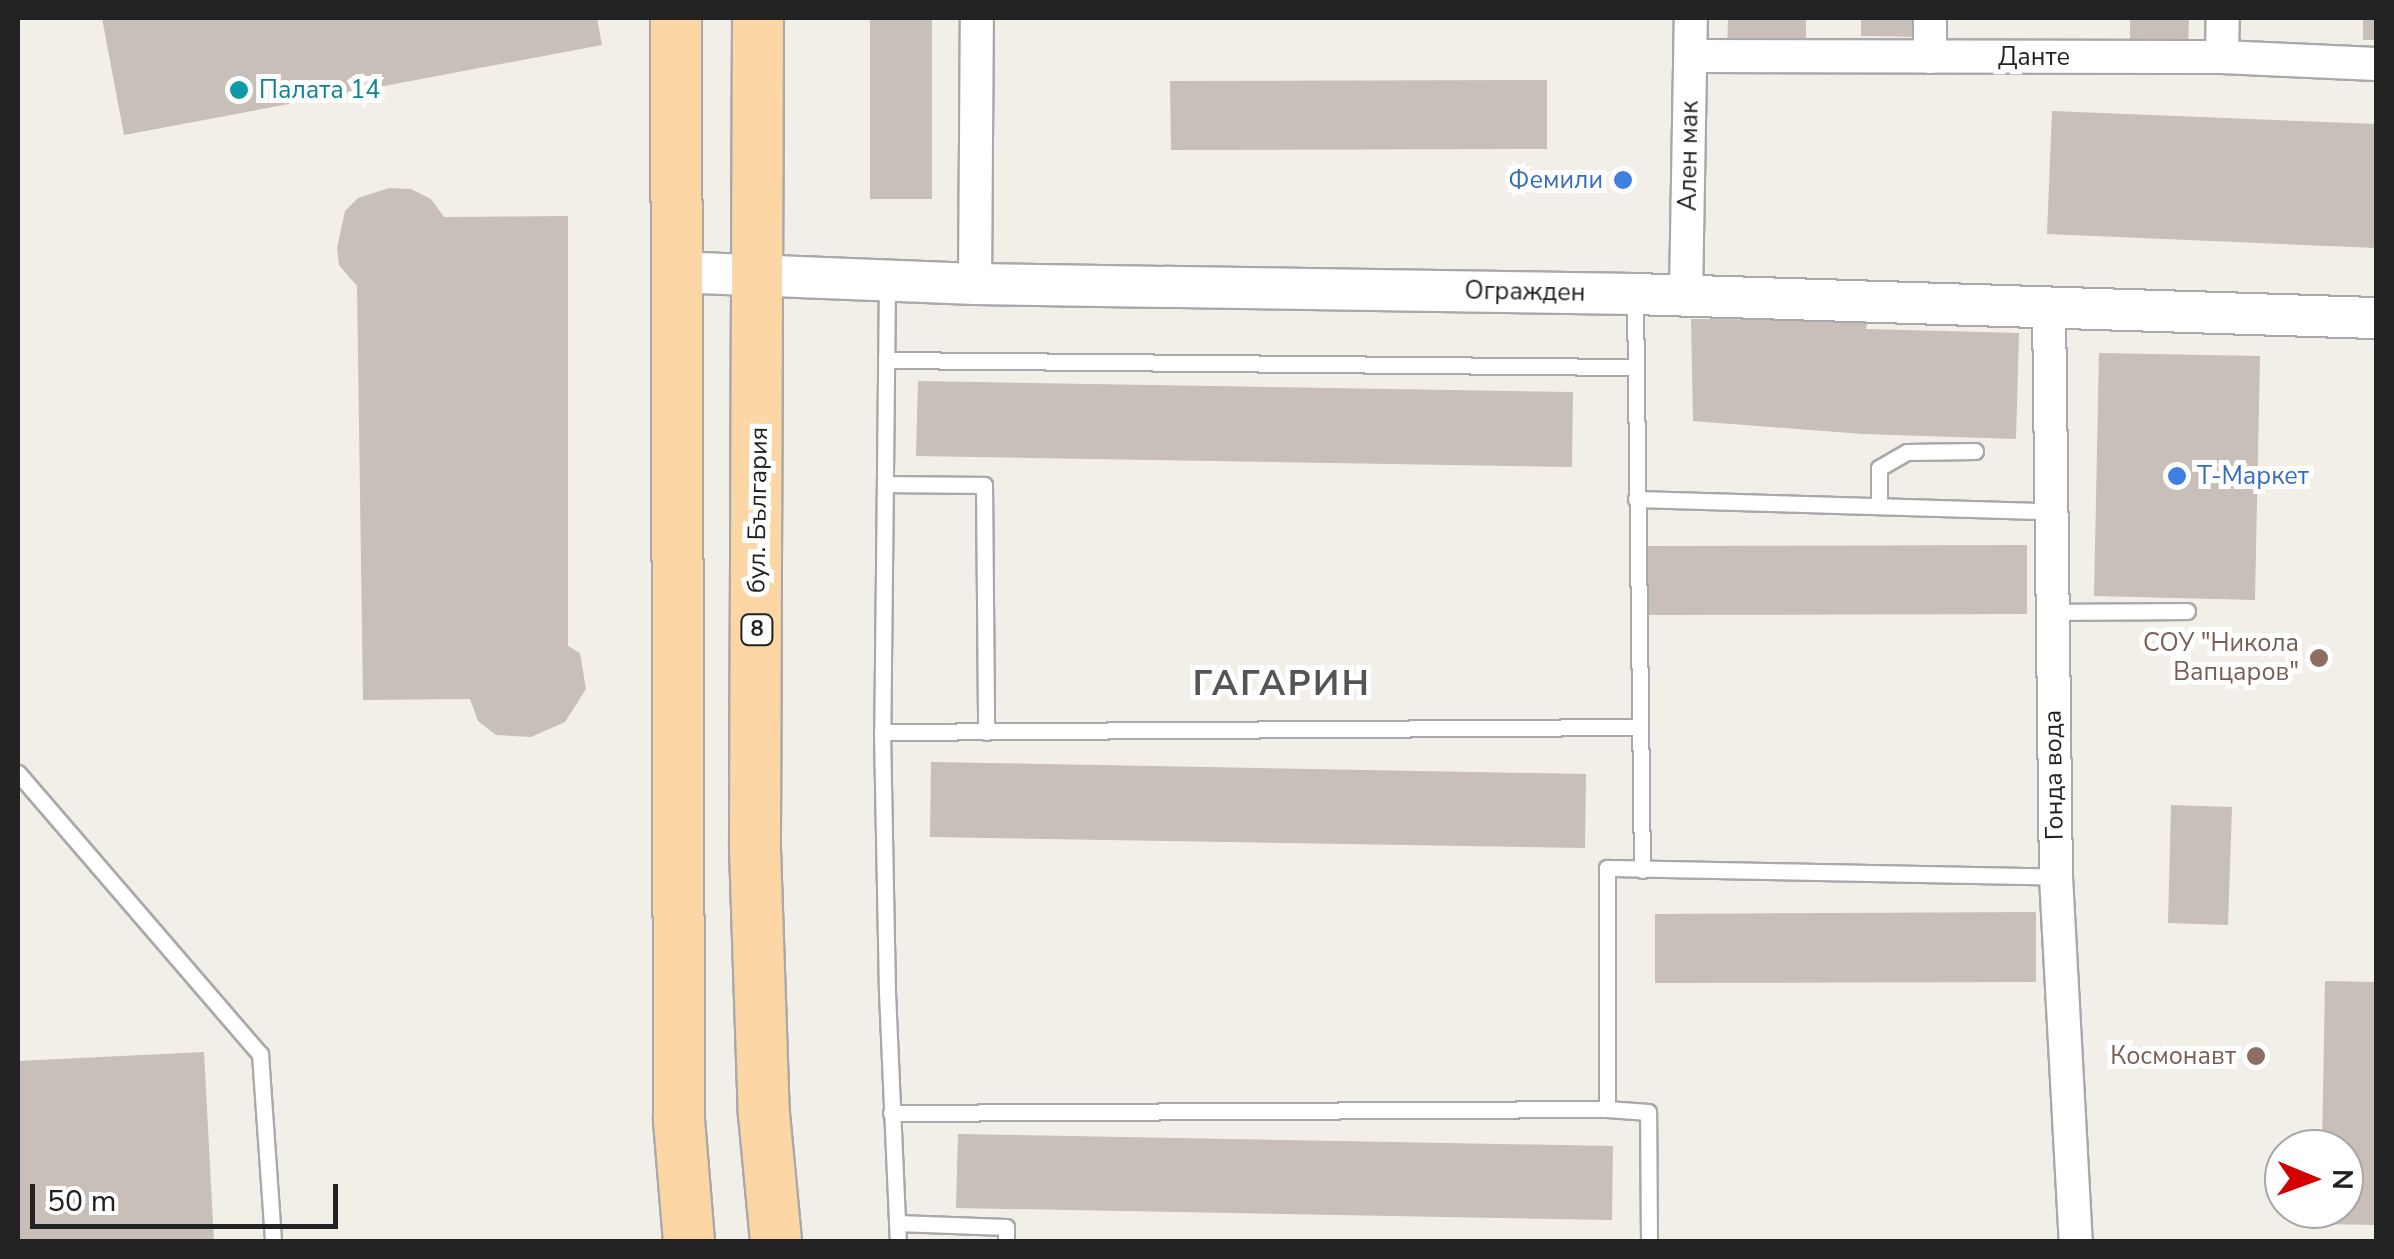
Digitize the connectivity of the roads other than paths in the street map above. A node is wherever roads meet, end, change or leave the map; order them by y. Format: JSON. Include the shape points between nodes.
{"nodes":[{"id":1,"x":676,"y":18,"type":"edge"},
{"id":2,"x":758,"y":18,"type":"edge"},
{"id":3,"x":977,"y":18,"type":"edge"},
{"id":4,"x":1691,"y":18,"type":"edge"},
{"id":5,"x":1930,"y":18,"type":"edge"},
{"id":6,"x":2223,"y":18,"type":"edge"},
{"id":7,"x":1690,"y":56,"type":"junction"},
{"id":8,"x":1930,"y":57,"type":"junction"},
{"id":9,"x":2222,"y":57,"type":"junction"},
{"id":10,"x":2376,"y":64,"type":"edge"},
{"id":11,"x":674,"y":272,"type":"junction"},
{"id":12,"x":761,"y":275,"type":"junction"},
{"id":13,"x":888,"y":282,"type":"junction"},
{"id":14,"x":975,"y":284,"type":"junction"},
{"id":15,"x":1635,"y":294,"type":"junction"},
{"id":16,"x":1686,"y":295,"type":"junction"},
{"id":17,"x":2049,"y":307,"type":"junction"},
{"id":18,"x":2376,"y":318,"type":"edge"},
{"id":19,"x":886,"y":360,"type":"junction"},
{"id":20,"x":1634,"y":366,"type":"junction"},
{"id":21,"x":1975,"y":451,"type":"dead end"},
{"id":22,"x":884,"y":484,"type":"junction"},
{"id":23,"x":1636,"y":498,"type":"junction"},
{"id":24,"x":1879,"y":506,"type":"junction"},
{"id":25,"x":2048,"y":511,"type":"junction"},
{"id":26,"x":2187,"y":611,"type":"dead end"},
{"id":27,"x":2050,"y":612,"type":"junction"},
{"id":28,"x":1640,"y":728,"type":"junction"},
{"id":29,"x":882,"y":732,"type":"junction"},
{"id":30,"x":986,"y":732,"type":"junction"},
{"id":31,"x":18,"y":773,"type":"edge"},
{"id":32,"x":1642,"y":870,"type":"junction"},
{"id":33,"x":2056,"y":877,"type":"junction"},
{"id":34,"x":1608,"y":1109,"type":"junction"},
{"id":35,"x":891,"y":1113,"type":"junction"},
{"id":36,"x":897,"y":1223,"type":"junction"},
{"id":37,"x":272,"y":1242,"type":"edge"},
{"id":38,"x":689,"y":1242,"type":"edge"},
{"id":39,"x":776,"y":1242,"type":"edge"},
{"id":40,"x":898,"y":1242,"type":"edge"},
{"id":41,"x":1006,"y":1242,"type":"edge"},
{"id":42,"x":1649,"y":1242,"type":"edge"},
{"id":43,"x":2076,"y":1242,"type":"edge"}],
"edges":[{"from":1,"to":11,"type":"main road"},
{"from":2,"to":12,"type":"main road","name":"бул. България","number":"8"},
{"from":3,"to":14,"type":"street"},
{"from":4,"to":7,"type":"street","name":"Ален мак"},
{"from":5,"to":8,"type":"street"},
{"from":6,"to":9,"type":"street"},
{"from":7,"to":8,"type":"street","name":"Данте"},
{"from":7,"to":16,"type":"street","name":"Ален мак"},
{"from":8,"to":9,"type":"street","name":"Данте"},
{"from":9,"to":10,"type":"street","name":"Данте"},
{"from":11,"to":12,"type":"street","name":"Огражден"},
{"from":11,"to":38,"type":"main road","via":[[679,1120]]},
{"from":12,"to":13,"type":"street","name":"Огражден"},
{"from":12,"to":39,"type":"main road","name":"бул. България","number":"8","via":[[756,849],[764,1114]]},
{"from":13,"to":14,"type":"street","name":"Огражден"},
{"from":13,"to":19,"type":"lane"},
{"from":14,"to":15,"type":"street","name":"Огражден"},
{"from":15,"to":16,"type":"street","name":"Огражден"},
{"from":15,"to":20,"type":"lane"},
{"from":16,"to":17,"type":"street","name":"Огражден"},
{"from":17,"to":18,"type":"street","name":"Огражден"},
{"from":17,"to":25,"type":"street","name":"Гонда вода"},
{"from":19,"to":20,"type":"lane"},
{"from":19,"to":22,"type":"lane"},
{"from":20,"to":23,"type":"lane"},
{"from":21,"to":24,"type":"lane","via":[[1907,452],[1879,468]]},
{"from":22,"to":29,"type":"lane"},
{"from":22,"to":30,"type":"lane","via":[[984,485]]},
{"from":23,"to":24,"type":"lane"},
{"from":23,"to":28,"type":"lane"},
{"from":24,"to":25,"type":"lane"},
{"from":25,"to":27,"type":"street","name":"Гонда вода"},
{"from":26,"to":27,"type":"lane"},
{"from":27,"to":33,"type":"street","name":"Гонда вода"},
{"from":28,"to":30,"type":"lane"},
{"from":28,"to":32,"type":"lane"},
{"from":29,"to":30,"type":"lane"},
{"from":29,"to":35,"type":"lane"},
{"from":31,"to":37,"type":"lane","via":[[260,1054]]},
{"from":32,"to":33,"type":"lane"},
{"from":32,"to":34,"type":"lane","via":[[1608,868]]},
{"from":33,"to":43,"type":"street","name":"Гонда вода"},
{"from":34,"to":35,"type":"lane"},
{"from":34,"to":42,"type":"lane","via":[[1648,1112]]},
{"from":35,"to":36,"type":"lane"},
{"from":36,"to":40,"type":"lane"},
{"from":36,"to":41,"type":"lane","via":[[1006,1227]]}]}
